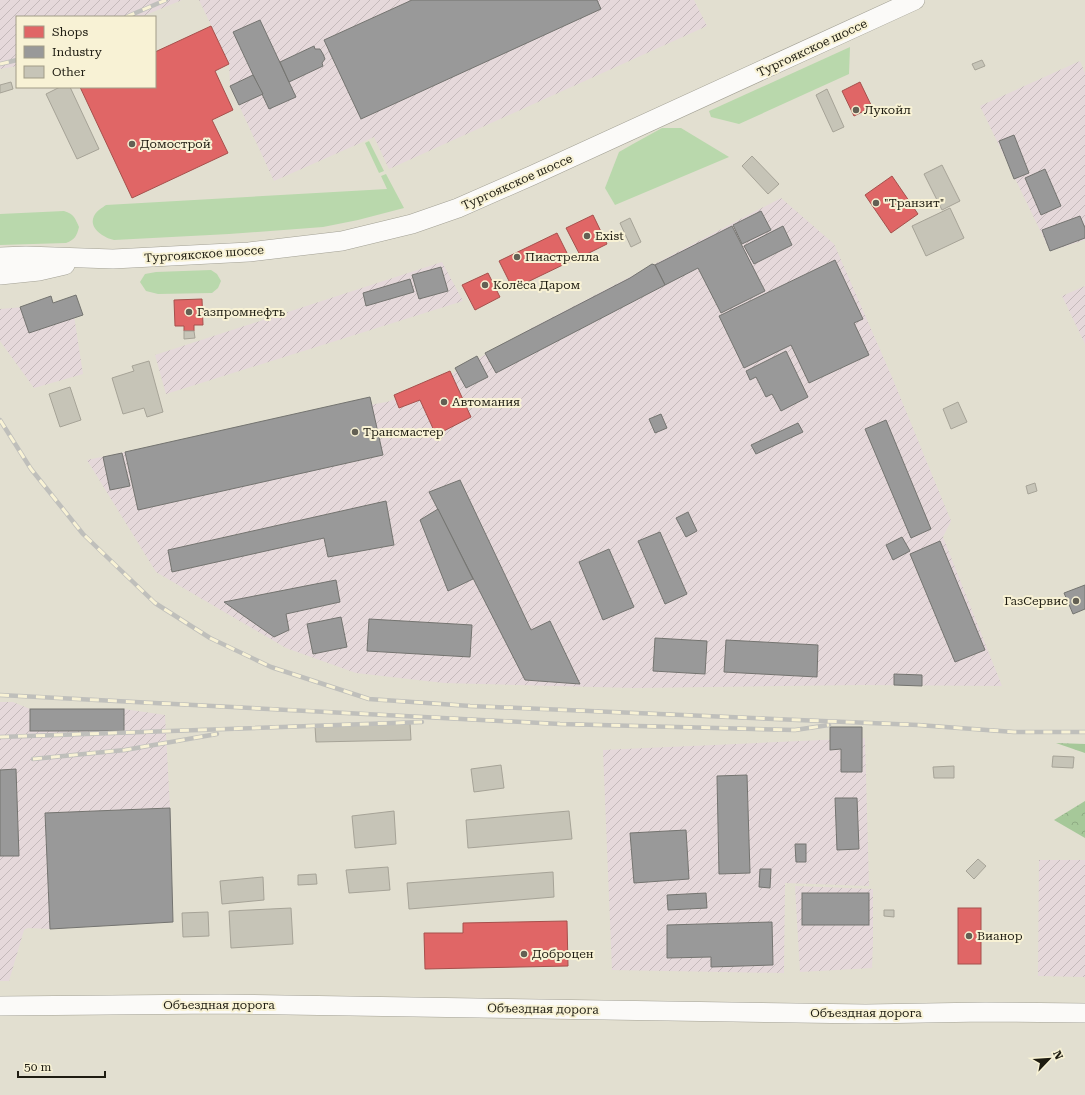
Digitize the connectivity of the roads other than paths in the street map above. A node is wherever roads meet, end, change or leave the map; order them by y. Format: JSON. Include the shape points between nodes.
{"nodes":[{"id":1,"x":915,"y":0,"type":"edge"},
{"id":2,"x":0,"y":257,"type":"edge"},
{"id":3,"x":90,"y":259,"type":"junction"},
{"id":4,"x":0,"y":275,"type":"edge"},
{"id":5,"x":0,"y":1006,"type":"edge"},
{"id":6,"x":1085,"y":1013,"type":"edge"}],
"edges":[{"from":1,"to":3,"type":"main road","name":"Тургоякское шоссе","via":[[533,175],[458,208],[412,224],[342,241],[264,251],[113,260]]},
{"from":2,"to":3,"type":"main road","name":"Тургоякское шоссе"},
{"from":3,"to":4,"type":"main road","name":"Тургоякское шоссе","via":[[39,271]]},
{"from":5,"to":6,"type":"main road","name":"Объездная дорога","via":[[220,1004],[873,1014]]}]}
